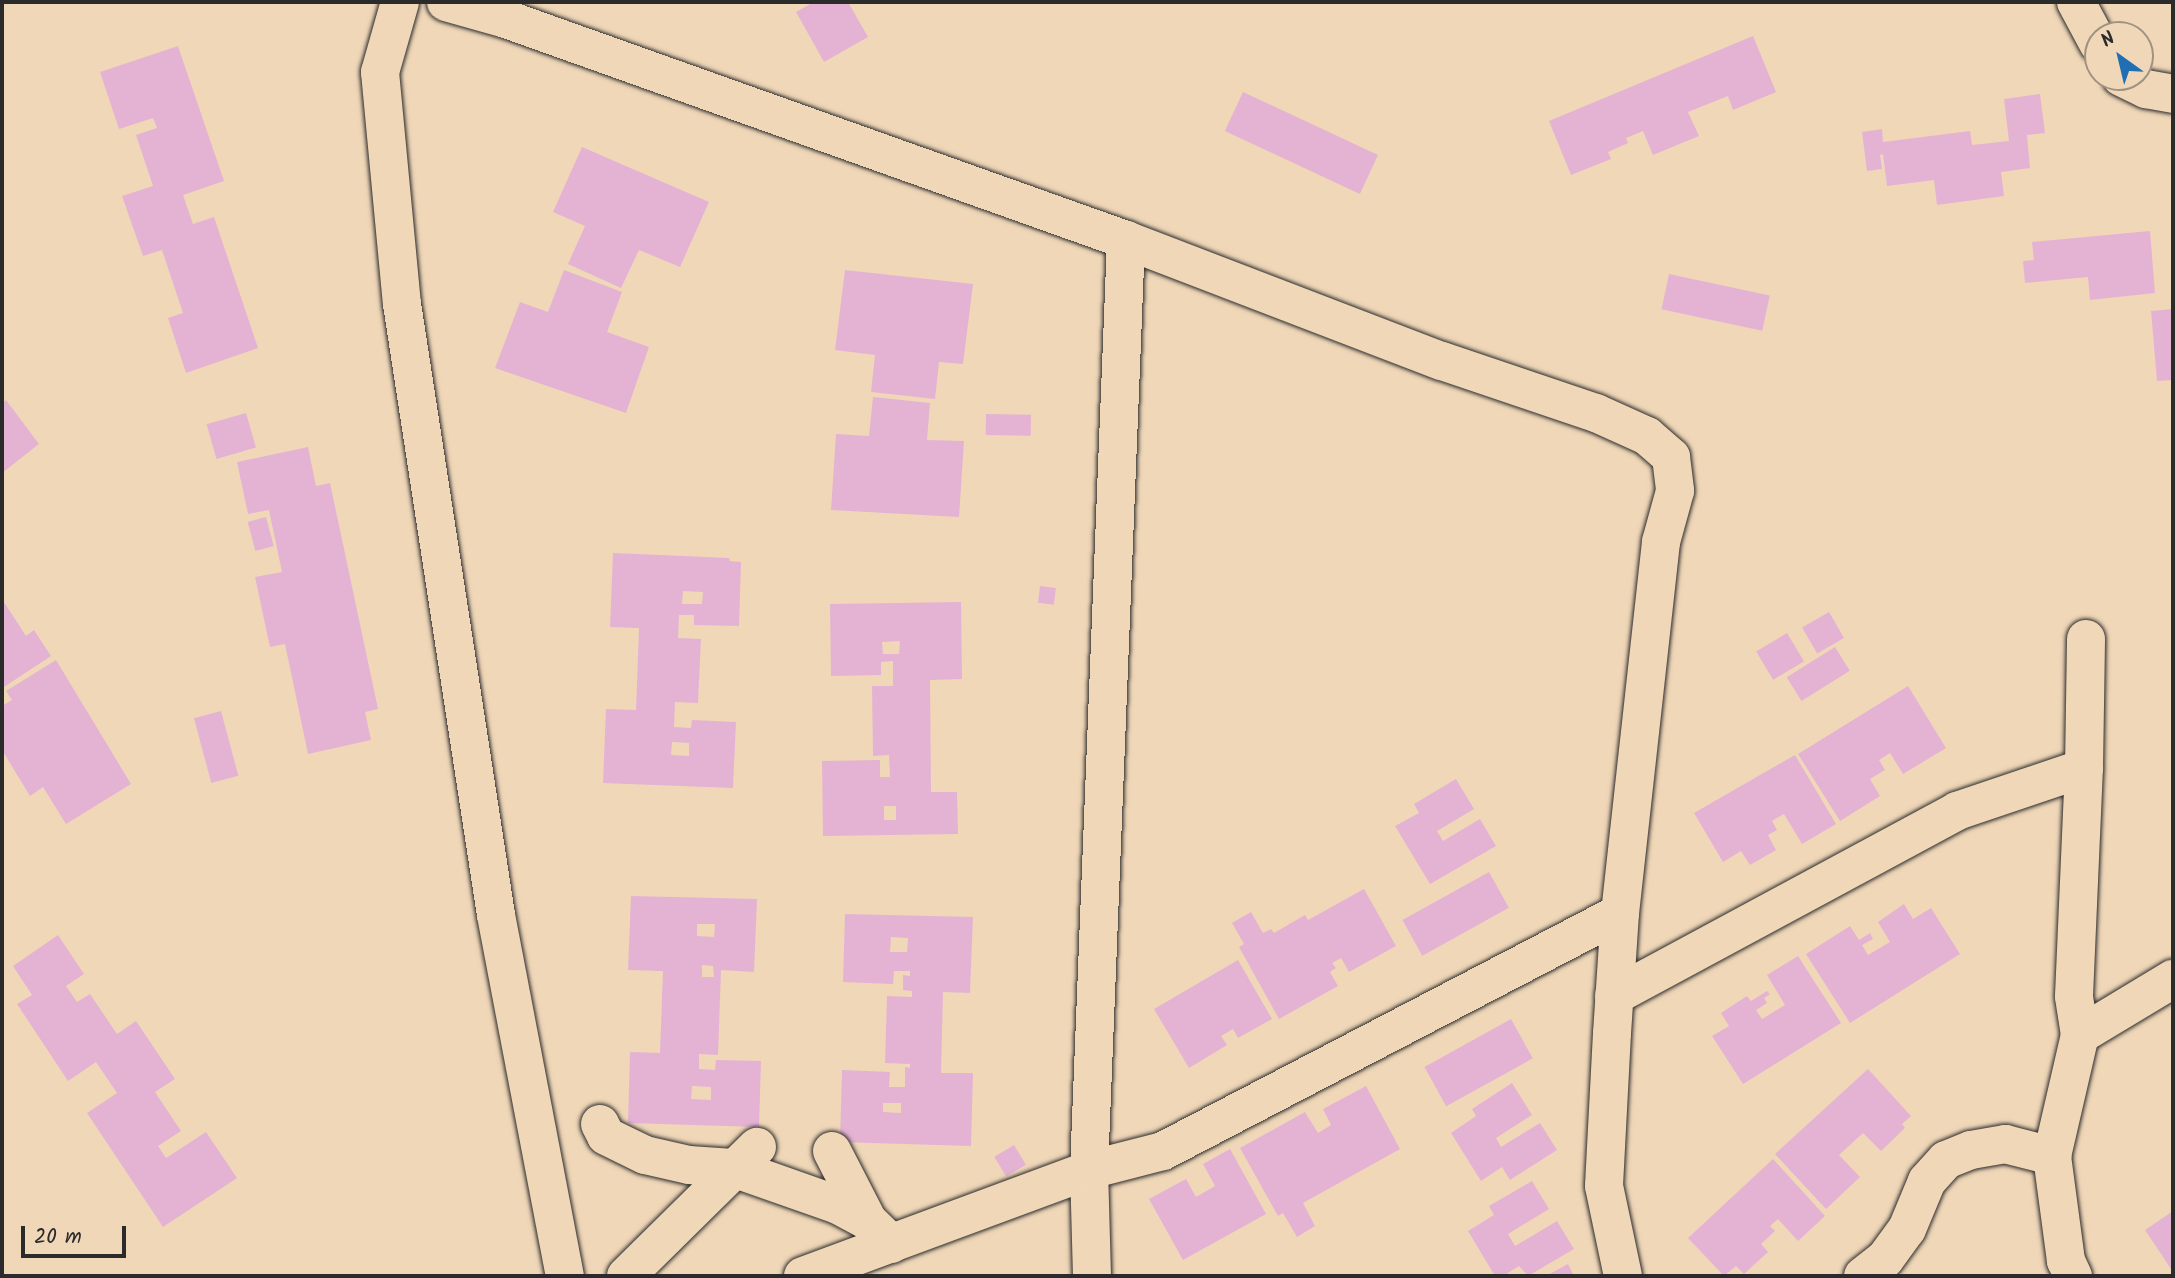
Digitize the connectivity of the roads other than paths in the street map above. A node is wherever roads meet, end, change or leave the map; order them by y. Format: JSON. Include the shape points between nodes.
{"nodes":[{"id":1,"x":400,"y":2,"type":"edge"},
{"id":2,"x":446,"y":2,"type":"edge"},
{"id":3,"x":2076,"y":2,"type":"edge"},
{"id":4,"x":2086,"y":21,"type":"edge"},
{"id":5,"x":2154,"y":90,"type":"edge"},
{"id":6,"x":2173,"y":94,"type":"edge"},
{"id":7,"x":1126,"y":240,"type":"junction"},
{"id":8,"x":2086,"y":639,"type":"dead end"},
{"id":9,"x":2084,"y":768,"type":"junction"},
{"id":10,"x":1620,"y":913,"type":"junction"},
{"id":11,"x":2173,"y":979,"type":"edge"},
{"id":12,"x":1614,"y":996,"type":"junction"},
{"id":13,"x":2080,"y":1035,"type":"junction"},
{"id":14,"x":600,"y":1124,"type":"dead end"},
{"id":15,"x":832,"y":1150,"type":"dead end"},
{"id":16,"x":2052,"y":1156,"type":"junction"},
{"id":17,"x":745,"y":1158,"type":"junction"},
{"id":18,"x":1089,"y":1170,"type":"junction"},
{"id":19,"x":880,"y":1232,"type":"junction"},
{"id":20,"x":565,"y":1276,"type":"edge"},
{"id":21,"x":626,"y":1276,"type":"edge"},
{"id":22,"x":803,"y":1276,"type":"edge"},
{"id":23,"x":1092,"y":1276,"type":"edge"},
{"id":24,"x":1623,"y":1276,"type":"edge"},
{"id":25,"x":1863,"y":1276,"type":"edge"},
{"id":26,"x":2073,"y":1276,"type":"edge"}],
"edges":[{"from":1,"to":20,"type":"street","via":[[380,72],[402,304],[496,915]]},
{"from":2,"to":7,"type":"street","via":[[503,18]]},
{"from":3,"to":4,"type":"street"},
{"from":5,"to":6,"type":"street"},
{"from":7,"to":10,"type":"street","via":[[1442,362],[1596,413],[1647,436],[1671,457],[1675,491],[1661,542]]},
{"from":7,"to":18,"type":"street"},
{"from":8,"to":9,"type":"street"},
{"from":9,"to":12,"type":"street","via":[[1957,811]]},
{"from":9,"to":13,"type":"street","via":[[2074,996]]},
{"from":10,"to":12,"type":"street"},
{"from":10,"to":18,"type":"street","via":[[1163,1151]]},
{"from":11,"to":13,"type":"street"},
{"from":12,"to":24,"type":"street","via":[[1604,1186]]},
{"from":13,"to":16,"type":"street"},
{"from":14,"to":17,"type":"street","via":[[606,1136],[645,1155],[689,1165]]},
{"from":15,"to":19,"type":"street"},
{"from":16,"to":25,"type":"street","via":[[2006,1144],[1946,1160],[1927,1181],[1907,1229],[1885,1259]]},
{"from":16,"to":26,"type":"street","via":[[2066,1261]]},
{"from":17,"to":19,"type":"street"},
{"from":17,"to":21,"type":"street"},
{"from":18,"to":19,"type":"street"},
{"from":18,"to":23,"type":"street"},
{"from":19,"to":22,"type":"street"}]}
